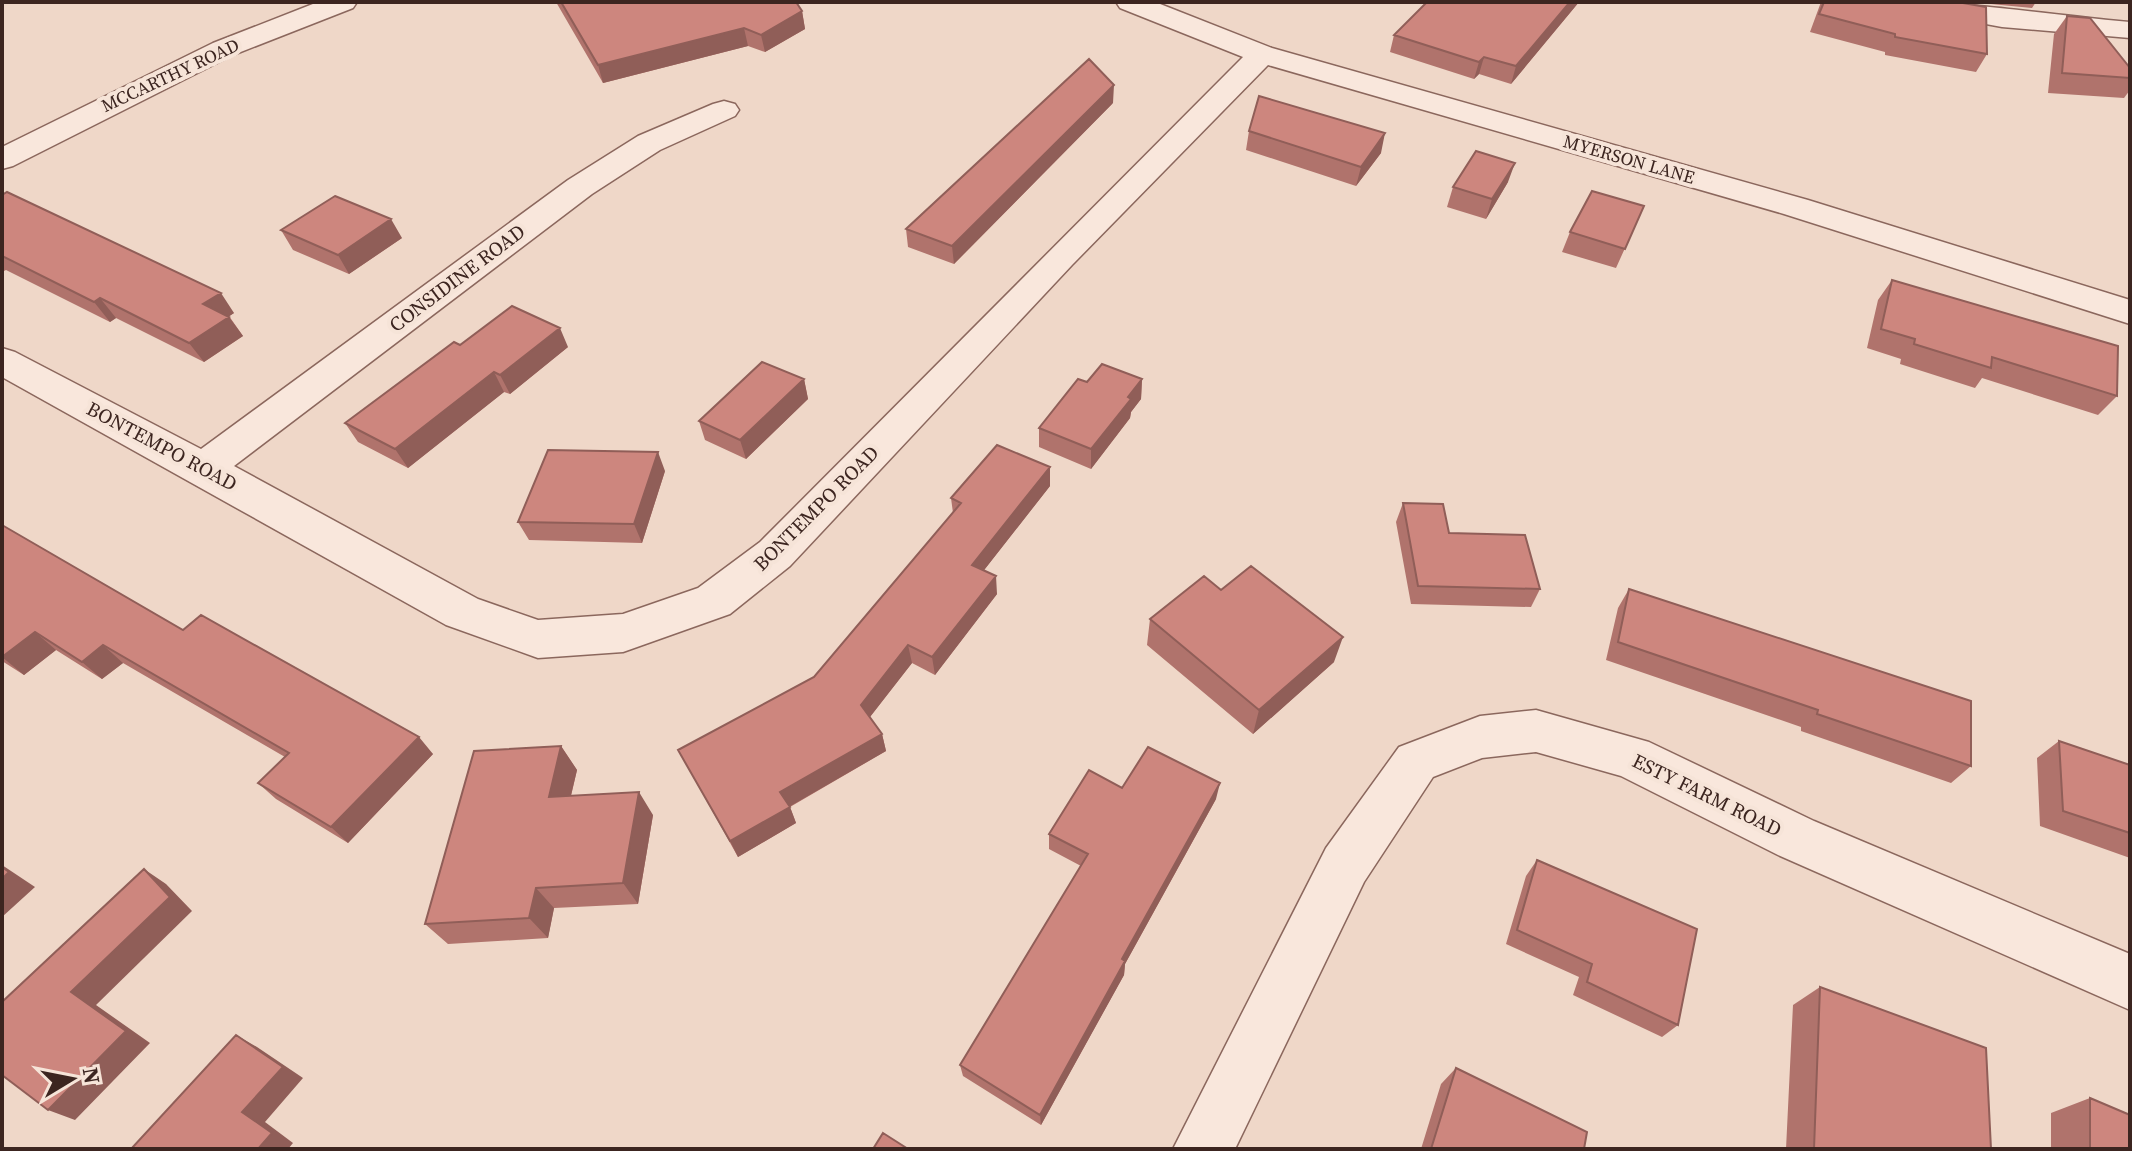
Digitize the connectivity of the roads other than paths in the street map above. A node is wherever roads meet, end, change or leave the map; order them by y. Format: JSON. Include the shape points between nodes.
{"nodes":[{"id":1,"x":343,"y":2,"type":"edge"},
{"id":2,"x":1130,"y":2,"type":"edge"},
{"id":3,"x":1910,"y":2,"type":"edge"},
{"id":4,"x":2130,"y":30,"type":"edge"},
{"id":5,"x":1262,"y":54,"type":"junction"},
{"id":6,"x":724,"y":110,"type":"dead end"},
{"id":7,"x":2,"y":159,"type":"edge"},
{"id":8,"x":2130,"y":312,"type":"edge"},
{"id":9,"x":2,"y":361,"type":"edge"},
{"id":10,"x":203,"y":468,"type":"junction"},
{"id":11,"x":2130,"y":982,"type":"edge"},
{"id":12,"x":1203,"y":1149,"type":"edge"}],
"edges":[{"from":1,"to":7,"type":"street","name":"MCCARTHY ROAD","via":[[223,49]]},
{"from":2,"to":5,"type":"street","name":"MYERSON LANE"},
{"from":3,"to":4,"type":"street","via":[[2002,19]]},
{"from":5,"to":8,"type":"street","name":"MYERSON LANE","via":[[1796,207]]},
{"from":5,"to":10,"type":"street","name":"BONTEMPO ROAD","via":[[775,554],[714,601],[623,633],[538,639],[462,612]]},
{"from":6,"to":10,"type":"street","name":"CONSIDINE ROAD","via":[[649,143],[580,187]]},
{"from":9,"to":10,"type":"street","name":"BONTEMPO ROAD"},
{"from":11,"to":12,"type":"street","name":"ESTY FARM ROAD","via":[[1796,838],[1632,757],[1536,731],[1480,737],[1416,762],[1345,865]]}]}
